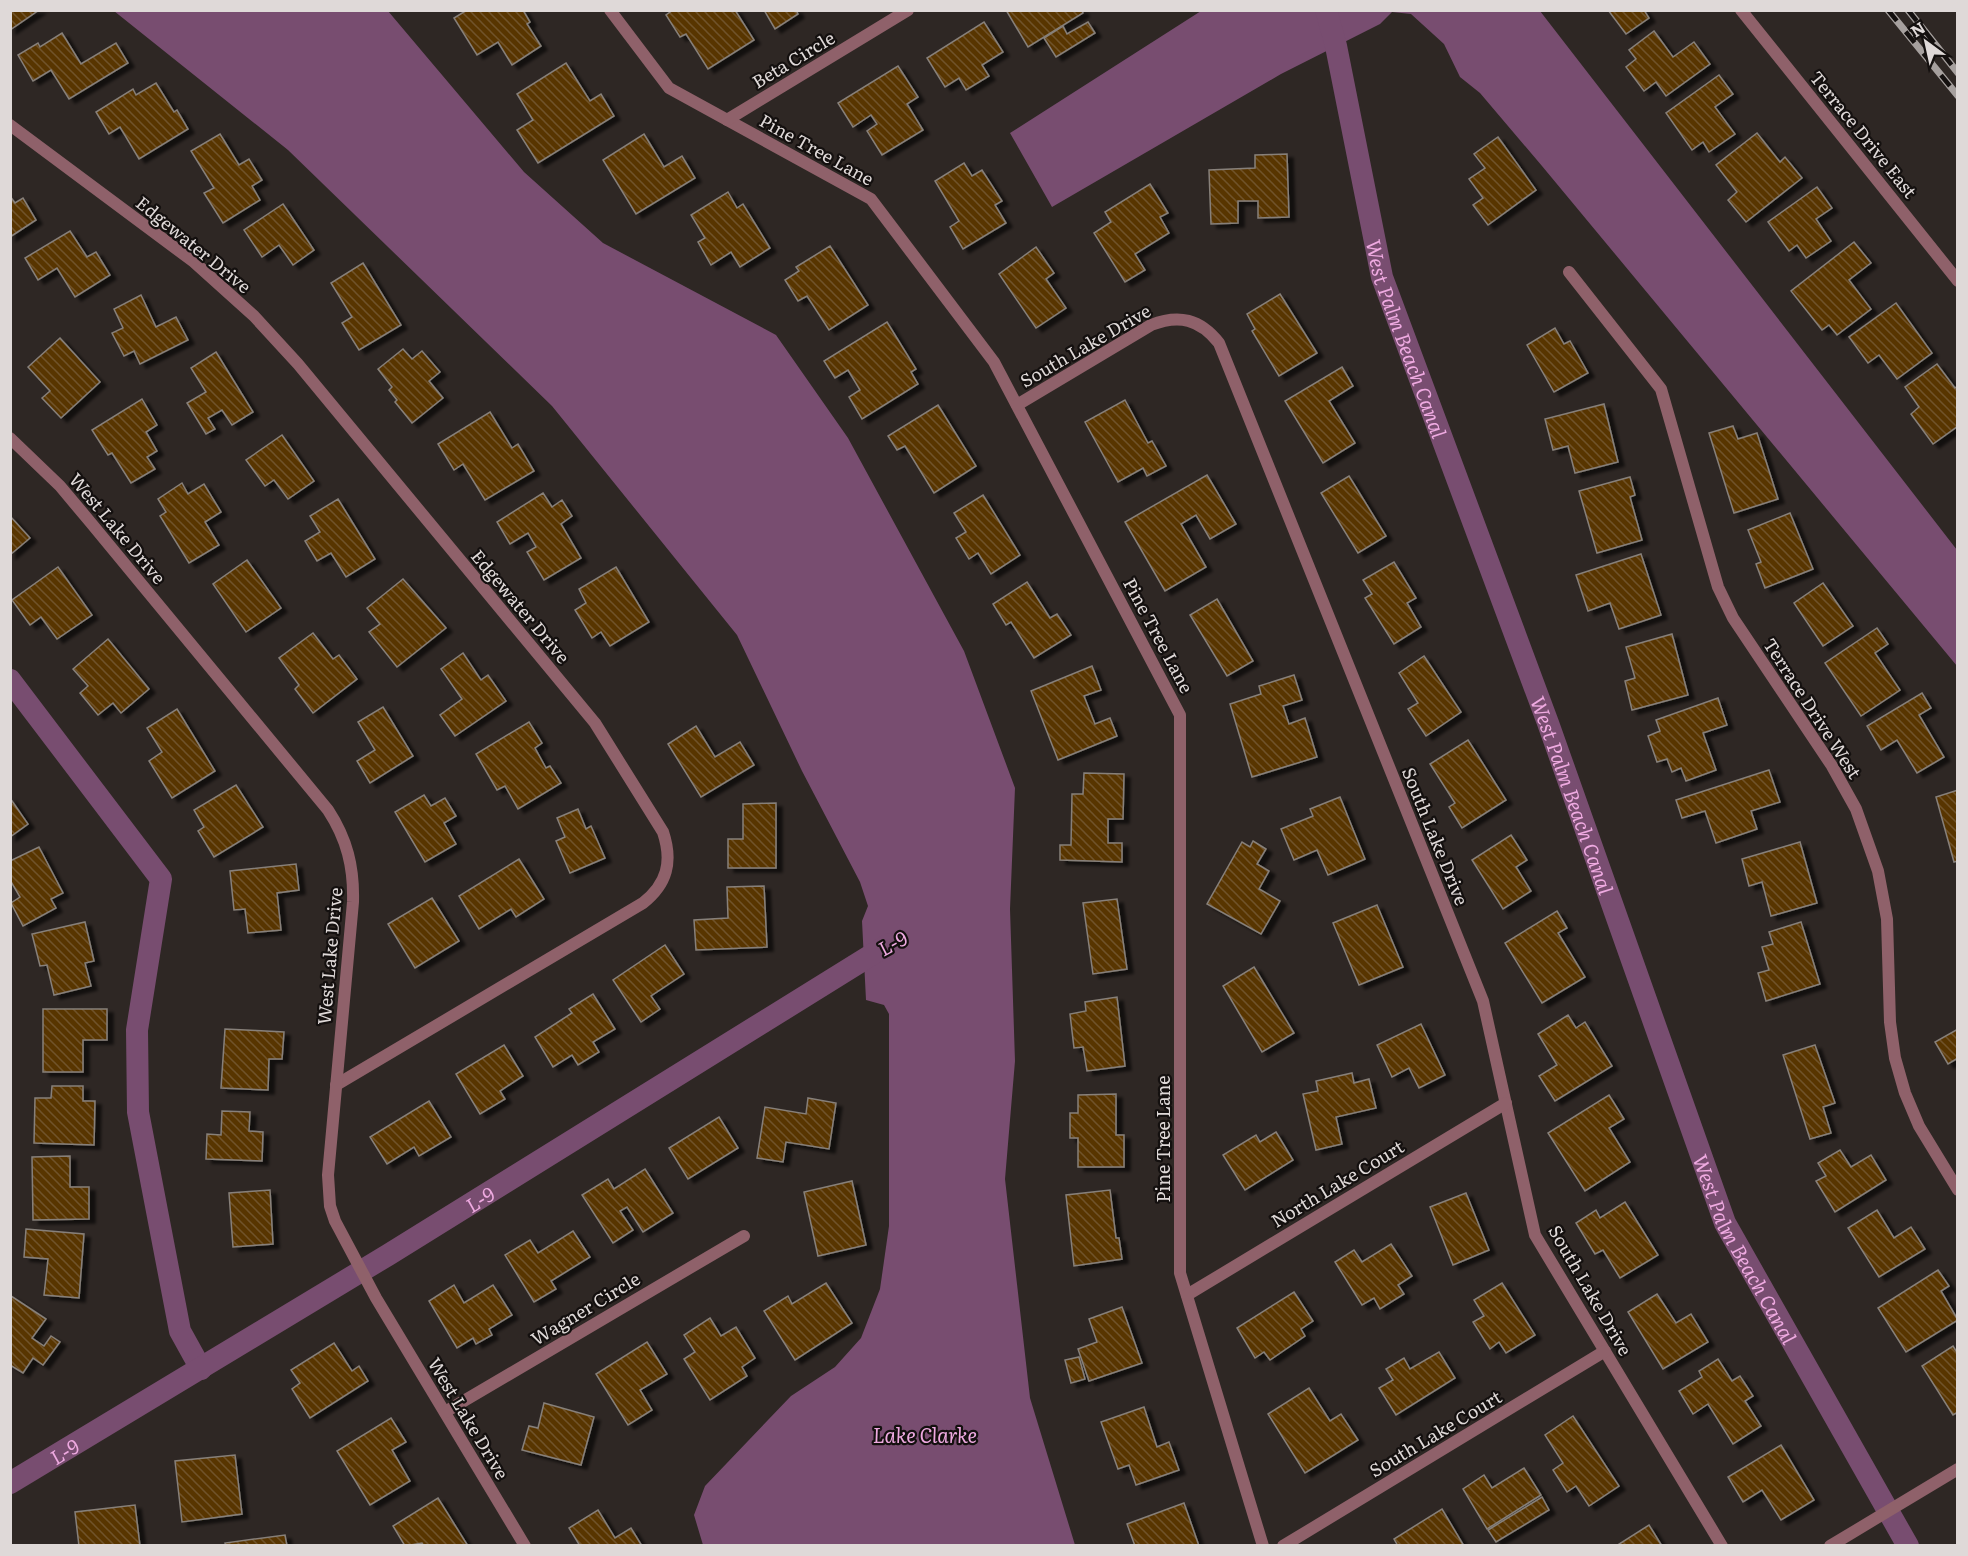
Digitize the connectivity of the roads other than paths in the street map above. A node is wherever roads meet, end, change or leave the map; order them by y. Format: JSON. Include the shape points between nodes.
{"nodes":[{"id":1,"x":610,"y":10,"type":"edge"},
{"id":2,"x":908,"y":10,"type":"edge"},
{"id":3,"x":1742,"y":10,"type":"edge"},
{"id":4,"x":727,"y":120,"type":"junction"},
{"id":5,"x":10,"y":125,"type":"edge"},
{"id":6,"x":1569,"y":272,"type":"dead end"},
{"id":7,"x":1958,"y":281,"type":"edge"},
{"id":8,"x":1017,"y":405,"type":"junction"},
{"id":9,"x":10,"y":438,"type":"edge"},
{"id":10,"x":336,"y":1085,"type":"junction"},
{"id":11,"x":1506,"y":1102,"type":"junction"},
{"id":12,"x":1958,"y":1190,"type":"edge"},
{"id":13,"x":744,"y":1236,"type":"dead end"},
{"id":14,"x":1187,"y":1295,"type":"junction"},
{"id":15,"x":1605,"y":1351,"type":"junction"},
{"id":16,"x":445,"y":1412,"type":"junction"},
{"id":17,"x":1958,"y":1469,"type":"edge"},
{"id":18,"x":525,"y":1545,"type":"edge"},
{"id":19,"x":1263,"y":1545,"type":"edge"},
{"id":20,"x":1283,"y":1545,"type":"edge"},
{"id":21,"x":1722,"y":1545,"type":"edge"},
{"id":22,"x":1830,"y":1545,"type":"edge"}],
"edges":[{"from":1,"to":4,"type":"street","name":"Pine Tree Lane","via":[[669,88]]},
{"from":2,"to":4,"type":"street","name":"Beta Circle"},
{"from":3,"to":7,"type":"street","name":"Terrace Drive East"},
{"from":4,"to":8,"type":"street","name":"Pine Tree Lane","via":[[871,199],[994,362]]},
{"from":5,"to":10,"type":"street","name":"Edgewater Drive","via":[[194,262],[254,316],[595,723],[663,832],[669,864],[656,893]]},
{"from":6,"to":12,"type":"street","name":"Terrace Drive West","via":[[1661,389],[1718,586],[1733,618],[1832,766],[1856,809],[1878,871],[1887,919],[1895,1058],[1919,1126]]},
{"from":8,"to":11,"type":"street","name":"South Lake Drive","via":[[1166,319],[1196,322],[1219,343],[1483,1001]]},
{"from":8,"to":14,"type":"street","name":"Pine Tree Lane","via":[[1180,715],[1180,1273]]},
{"from":9,"to":10,"type":"street","name":"West Lake Drive","via":[[60,486],[337,823],[349,854],[354,886]]},
{"from":10,"to":16,"type":"street","name":"West Lake Drive","via":[[327,1191],[335,1221]]},
{"from":11,"to":14,"type":"street","name":"North Lake Court"},
{"from":11,"to":15,"type":"street","name":"South Lake Drive","via":[[1535,1235]]},
{"from":13,"to":16,"type":"street","name":"Wagner Circle"},
{"from":14,"to":19,"type":"street","name":"Pine Tree Lane"},
{"from":15,"to":20,"type":"street","name":"South Lake Court"},
{"from":15,"to":21,"type":"street","name":"South Lake Drive"},
{"from":16,"to":18,"type":"street","name":"West Lake Drive"},
{"from":17,"to":22,"type":"street"}]}
